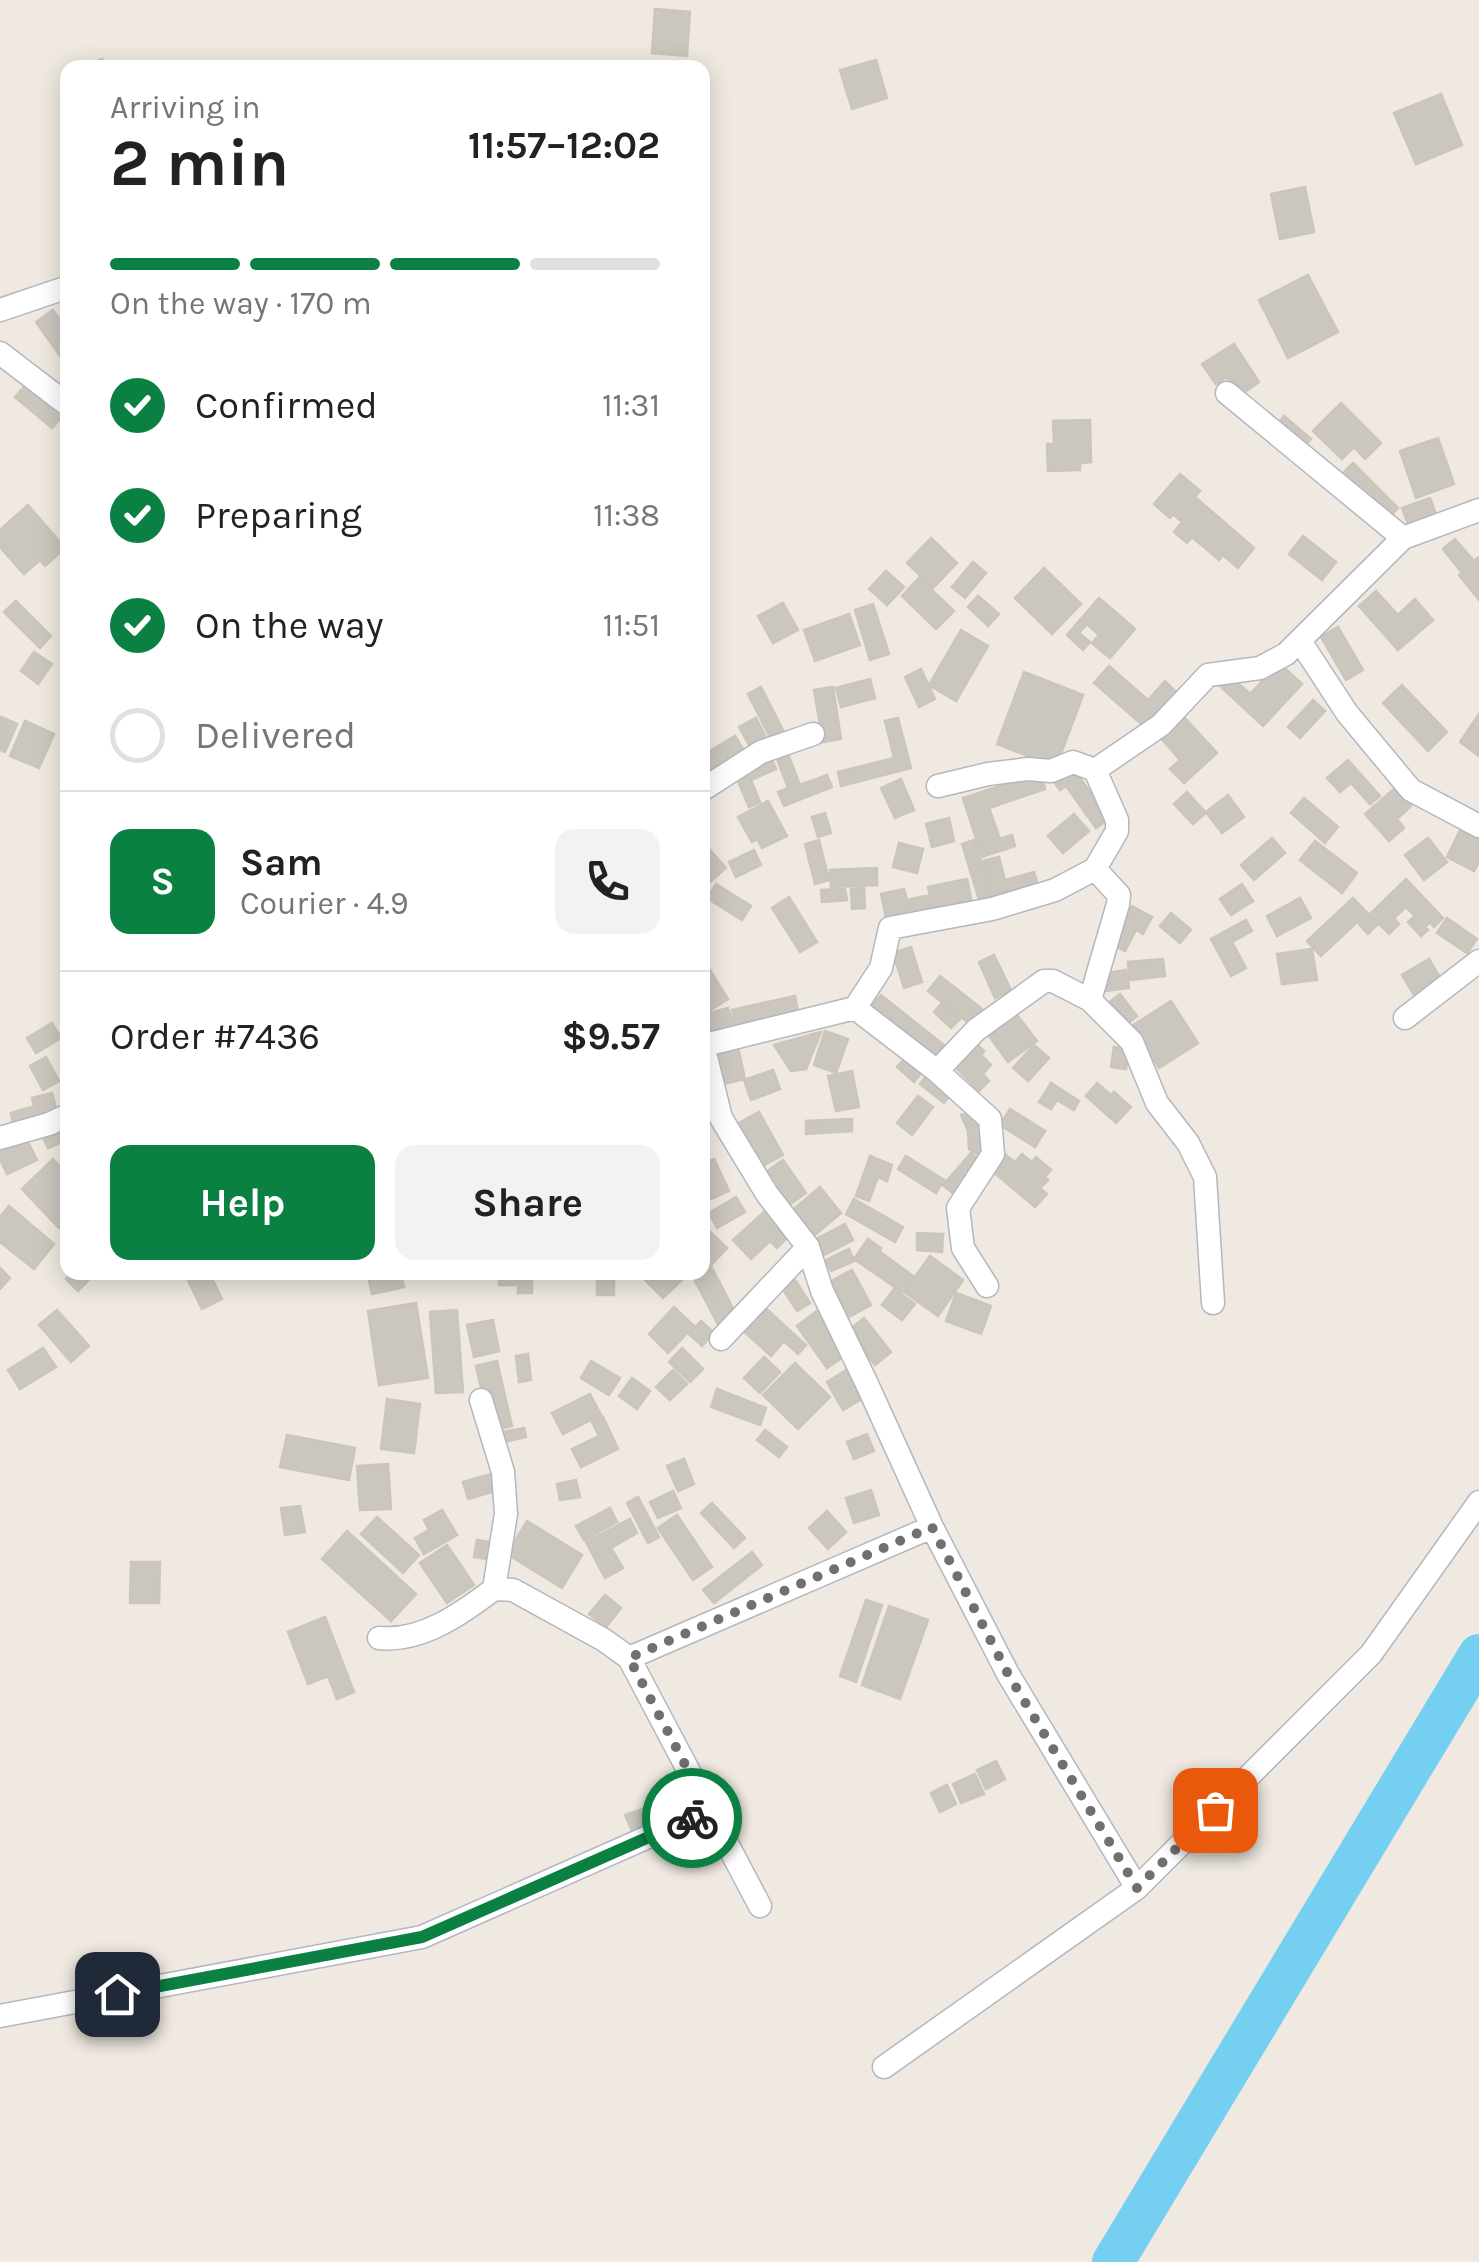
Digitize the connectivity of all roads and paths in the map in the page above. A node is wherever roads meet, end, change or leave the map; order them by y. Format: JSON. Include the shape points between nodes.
{"nodes":[{"id":1,"x":60,"y":289,"type":"edge"},
{"id":2,"x":0,"y":310,"type":"edge"},
{"id":3,"x":0,"y":353,"type":"edge"},
{"id":4,"x":1228,"y":392,"type":"dead end"},
{"id":5,"x":60,"y":399,"type":"edge"},
{"id":6,"x":1479,"y":510,"type":"edge"},
{"id":7,"x":1403,"y":538,"type":"junction"},
{"id":8,"x":1300,"y":642,"type":"junction"},
{"id":9,"x":813,"y":734,"type":"dead end"},
{"id":10,"x":1095,"y":770,"type":"junction"},
{"id":11,"x":710,"y":785,"type":"edge"},
{"id":12,"x":938,"y":786,"type":"dead end"},
{"id":13,"x":1479,"y":826,"type":"edge"},
{"id":14,"x":1095,"y":869,"type":"junction"},
{"id":15,"x":1479,"y":961,"type":"edge"},
{"id":16,"x":1090,"y":1000,"type":"junction"},
{"id":17,"x":855,"y":1008,"type":"junction"},
{"id":18,"x":1406,"y":1018,"type":"dead end"},
{"id":19,"x":710,"y":1042,"type":"edge"},
{"id":20,"x":937,"y":1071,"type":"junction"},
{"id":21,"x":710,"y":1101,"type":"edge"},
{"id":22,"x":60,"y":1119,"type":"edge"},
{"id":23,"x":0,"y":1138,"type":"edge"},
{"id":24,"x":808,"y":1247,"type":"junction"},
{"id":25,"x":987,"y":1286,"type":"dead end"},
{"id":26,"x":1212,"y":1303,"type":"dead end"},
{"id":27,"x":721,"y":1338,"type":"dead end"},
{"id":28,"x":481,"y":1400,"type":"dead end"},
{"id":29,"x":1479,"y":1502,"type":"edge"},
{"id":30,"x":932,"y":1527,"type":"junction"},
{"id":31,"x":494,"y":1589,"type":"junction"},
{"id":32,"x":379,"y":1638,"type":"dead end"},
{"id":33,"x":629,"y":1658,"type":"junction"},
{"id":34,"x":709,"y":1810,"type":"junction"},
{"id":35,"x":1137,"y":1888,"type":"junction"},
{"id":36,"x":760,"y":1906,"type":"dead end"},
{"id":37,"x":1,"y":2013,"type":"edge"},
{"id":38,"x":884,"y":2067,"type":"dead end"}],
"edges":[{"from":1,"to":2,"type":"street"},
{"from":3,"to":5,"type":"street"},
{"from":4,"to":7,"type":"street"},
{"from":6,"to":7,"type":"street"},
{"from":7,"to":8,"type":"street"},
{"from":8,"to":10,"type":"street","via":[[1260,668],[1208,675],[1161,724]]},
{"from":8,"to":13,"type":"street","via":[[1347,714],[1412,790]]},
{"from":9,"to":11,"type":"street","via":[[761,752]]},
{"from":10,"to":12,"type":"street","via":[[1073,762],[1051,771],[988,774]]},
{"from":10,"to":14,"type":"street","via":[[1117,820]]},
{"from":14,"to":16,"type":"street","via":[[1119,895]]},
{"from":14,"to":17,"type":"street","via":[[1056,890],[992,909],[890,928],[882,968]]},
{"from":15,"to":18,"type":"street"},
{"from":16,"to":20,"type":"street","via":[[1044,981],[976,1030]]},
{"from":16,"to":26,"type":"street","via":[[1132,1042],[1157,1103],[1205,1177]]},
{"from":17,"to":19,"type":"street"},
{"from":17,"to":20,"type":"street"},
{"from":20,"to":25,"type":"street","via":[[990,1120],[993,1154],[958,1208],[963,1248]]},
{"from":21,"to":24,"type":"street"},
{"from":22,"to":23,"type":"street"},
{"from":24,"to":27,"type":"street"},
{"from":24,"to":30,"type":"street","via":[[822,1291]]},
{"from":28,"to":31,"type":"street","via":[[503,1472],[506,1514]]},
{"from":29,"to":35,"type":"street","via":[[1371,1654]]},
{"from":30,"to":33,"type":"street"},
{"from":30,"to":35,"type":"street","via":[[1008,1674]]},
{"from":31,"to":32,"type":"street","via":[[419,1635]]},
{"from":31,"to":33,"type":"street","via":[[513,1590]]},
{"from":33,"to":34,"type":"street"},
{"from":34,"to":36,"type":"street"},
{"from":34,"to":37,"type":"street","via":[[422,1937]]},
{"from":35,"to":38,"type":"street"}]}
